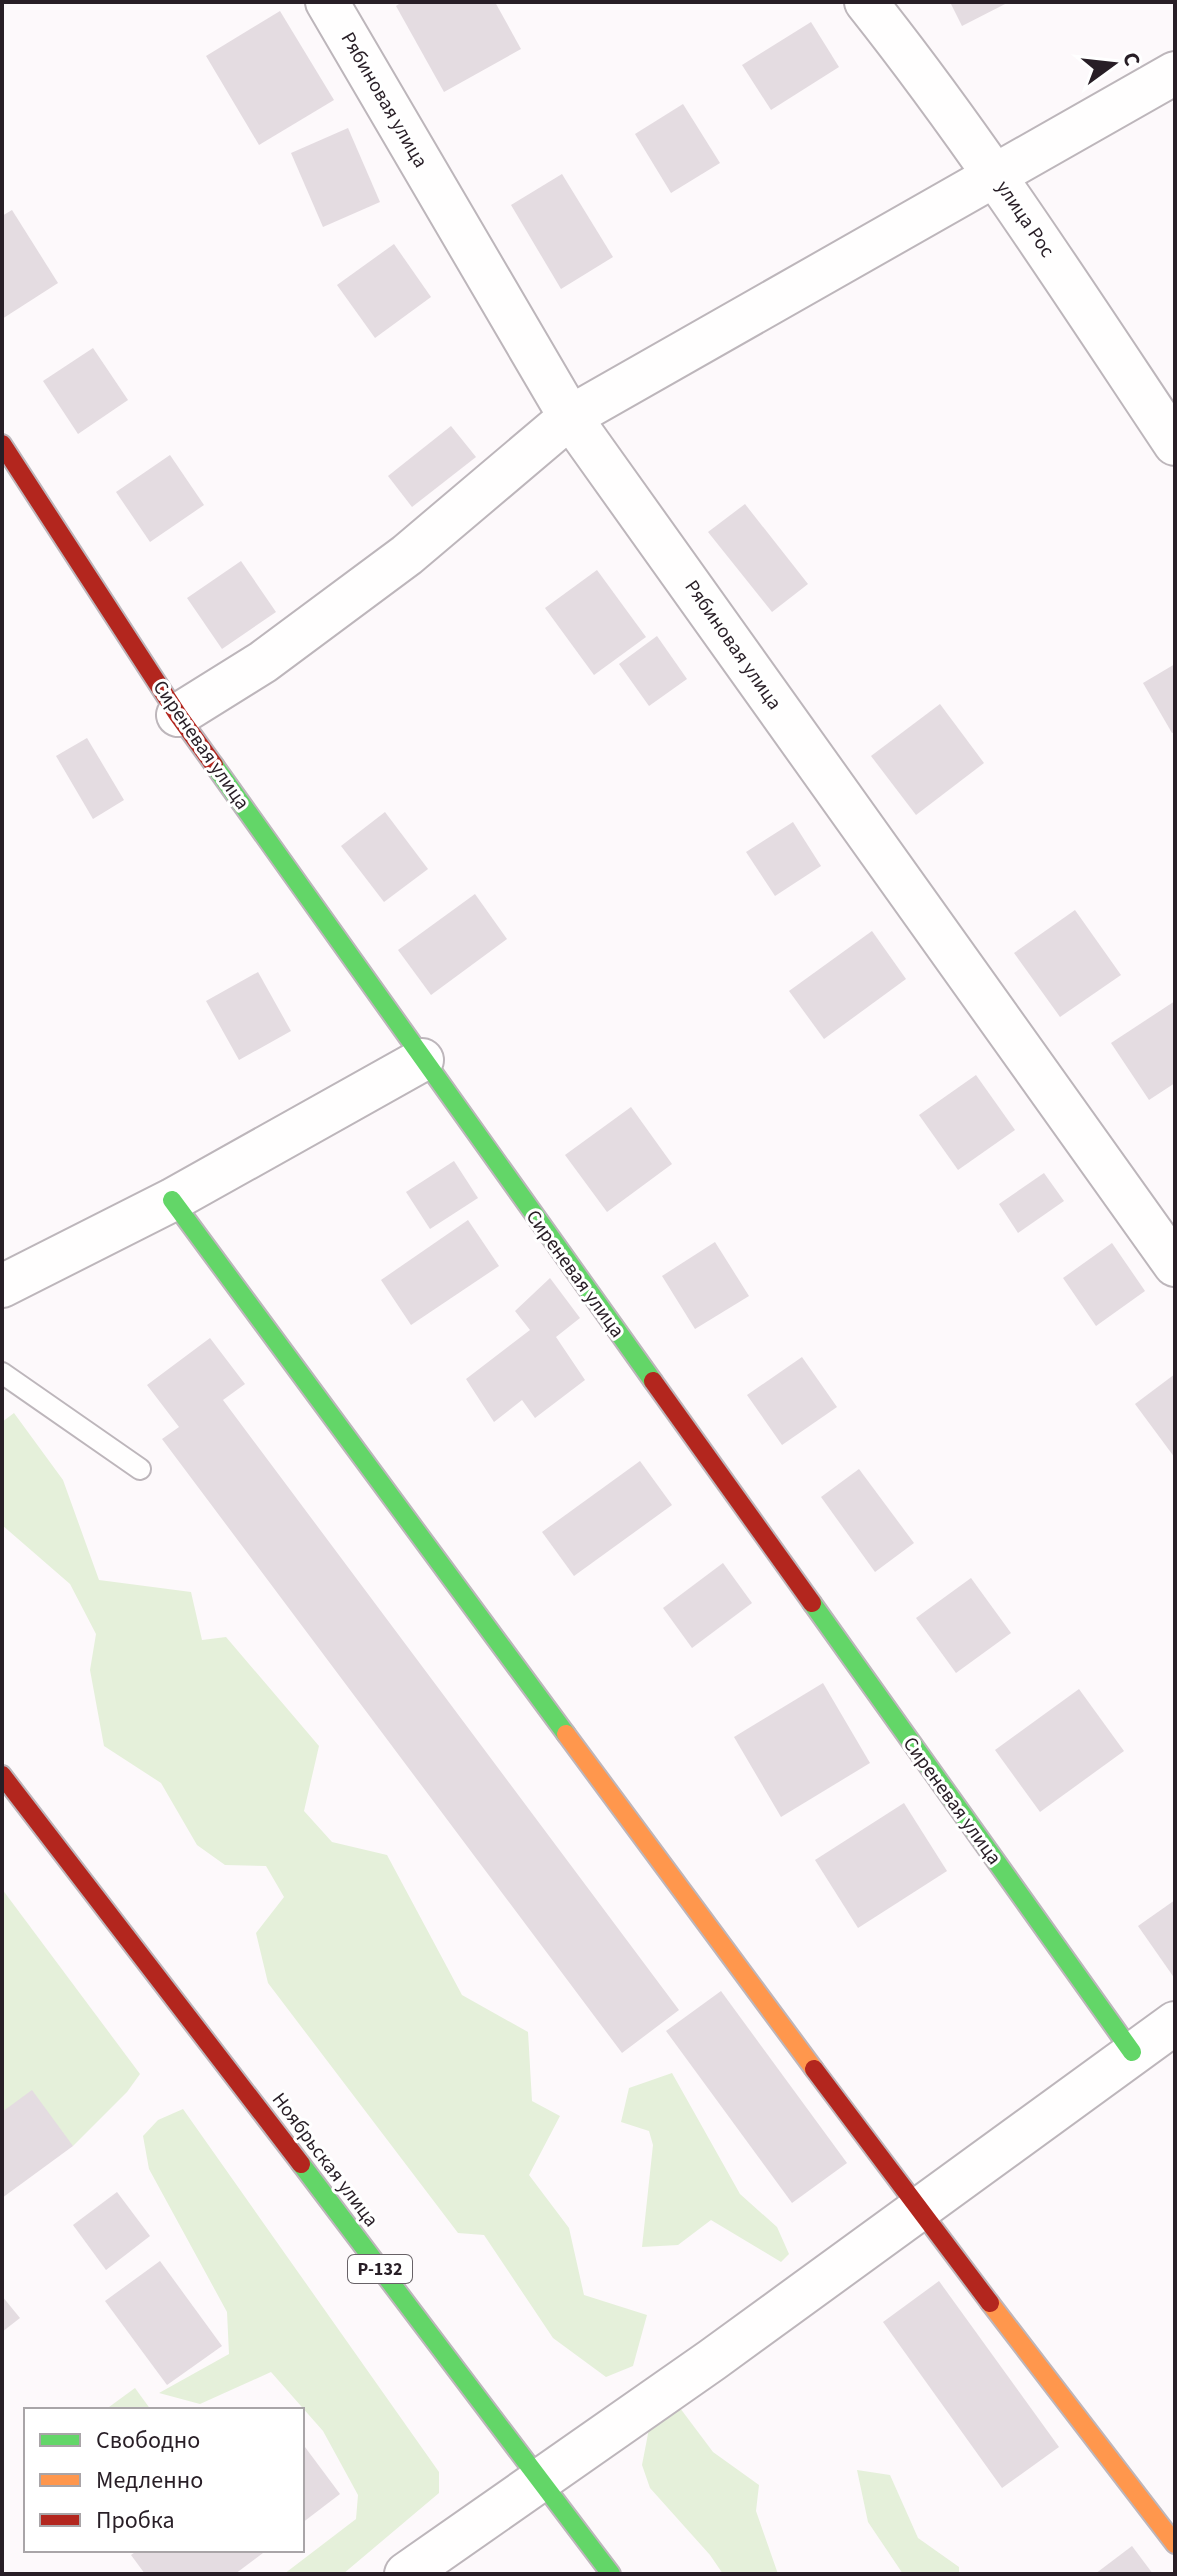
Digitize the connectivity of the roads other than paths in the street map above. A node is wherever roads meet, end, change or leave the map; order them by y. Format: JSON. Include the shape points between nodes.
{"nodes":[{"id":1,"x":327,"y":2,"type":"edge"},
{"id":2,"x":866,"y":2,"type":"edge"},
{"id":3,"x":1175,"y":73,"type":"edge"},
{"id":4,"x":995,"y":174,"type":"junction"},
{"id":5,"x":570,"y":417,"type":"junction"},
{"id":6,"x":2,"y":444,"type":"edge"},
{"id":7,"x":1175,"y":444,"type":"edge"},
{"id":8,"x":178,"y":715,"type":"junction"},
{"id":9,"x":422,"y":1060,"type":"junction"},
{"id":10,"x":172,"y":1200,"type":"junction"},
{"id":11,"x":1175,"y":1265,"type":"edge"},
{"id":12,"x":2,"y":1286,"type":"edge"},
{"id":13,"x":2,"y":1373,"type":"edge"},
{"id":14,"x":140,"y":1469,"type":"dead end"},
{"id":15,"x":2,"y":1775,"type":"edge"},
{"id":16,"x":1175,"y":2023,"type":"edge"},
{"id":17,"x":1132,"y":2052,"type":"junction"},
{"id":18,"x":918,"y":2209,"type":"junction"},
{"id":19,"x":539,"y":2479,"type":"junction"},
{"id":20,"x":1175,"y":2544,"type":"edge"},
{"id":21,"x":406,"y":2574,"type":"edge"},
{"id":22,"x":611,"y":2574,"type":"edge"}],
"edges":[{"from":1,"to":5,"type":"street","name":"Рябиновая улица"},
{"from":2,"to":4,"type":"street","name":"улица Рос"},
{"from":3,"to":4,"type":"street"},
{"from":4,"to":5,"type":"street"},
{"from":4,"to":7,"type":"street","name":"улица Рос"},
{"from":5,"to":8,"type":"street","via":[[407,555],[263,662]]},
{"from":5,"to":11,"type":"street","name":"Рябиновая улица"},
{"from":6,"to":8,"type":"main road","name":"Сиреневая улица"},
{"from":8,"to":9,"type":"main road","name":"Сиреневая улица"},
{"from":9,"to":10,"type":"street"},
{"from":9,"to":17,"type":"main road","name":"Сиреневая улица"},
{"from":10,"to":12,"type":"street"},
{"from":10,"to":18,"type":"main road"},
{"from":13,"to":14,"type":"lane"},
{"from":15,"to":19,"type":"main road","name":"Ноябрьская улица","number":"Р-132"},
{"from":16,"to":17,"type":"street"},
{"from":17,"to":18,"type":"street"},
{"from":18,"to":19,"type":"street"},
{"from":18,"to":20,"type":"main road"},
{"from":19,"to":21,"type":"street"},
{"from":19,"to":22,"type":"main road","name":"Ноябрьская улица","number":"Р-132"}]}
